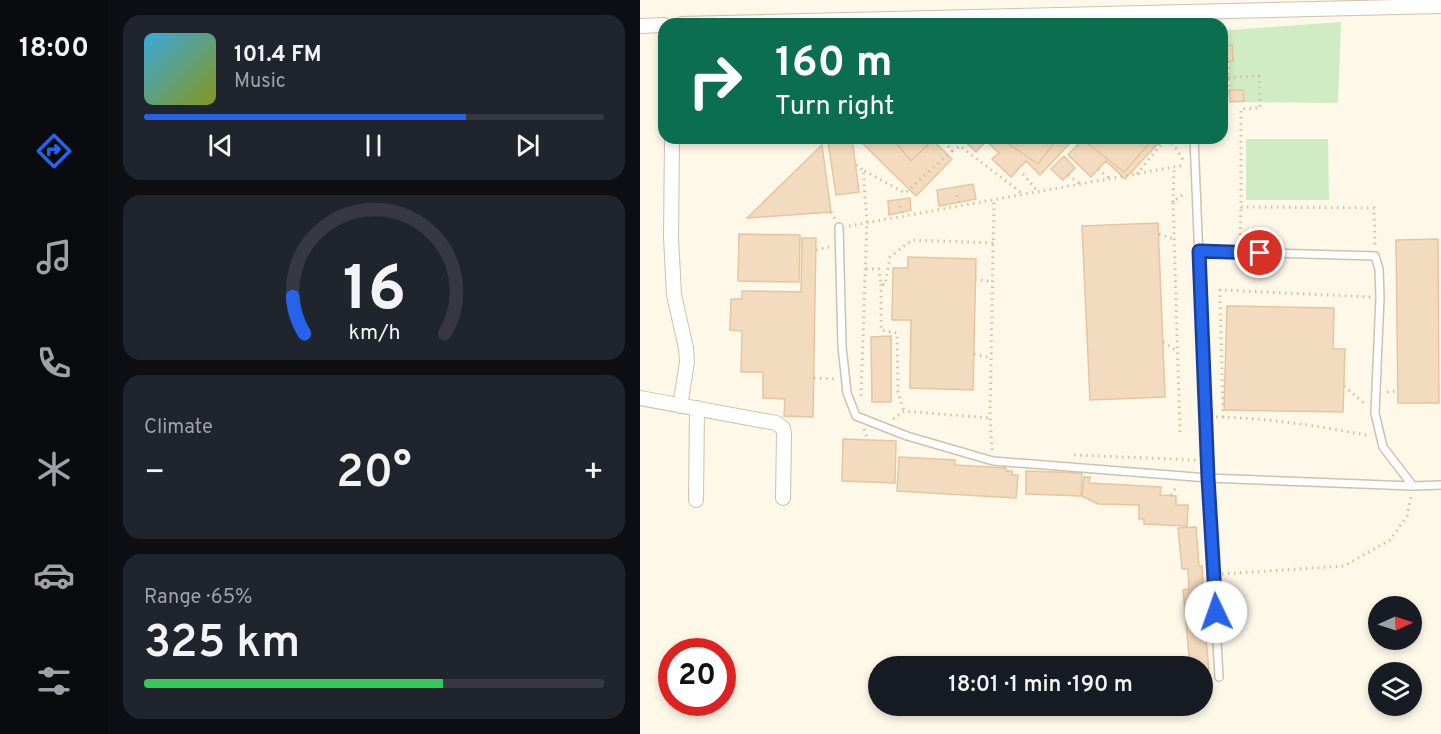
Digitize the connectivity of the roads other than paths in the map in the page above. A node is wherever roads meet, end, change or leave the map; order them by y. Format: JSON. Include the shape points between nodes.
{"nodes":[{"id":1,"x":1312,"y":4,"type":"edge"},
{"id":2,"x":1441,"y":6,"type":"edge"},
{"id":3,"x":1020,"y":18,"type":"edge"},
{"id":4,"x":658,"y":25,"type":"edge"},
{"id":5,"x":640,"y":26,"type":"edge"},
{"id":6,"x":672,"y":144,"type":"edge"},
{"id":7,"x":1194,"y":144,"type":"edge"},
{"id":8,"x":839,"y":227,"type":"road end"},
{"id":9,"x":1199,"y":251,"type":"junction"},
{"id":10,"x":640,"y":398,"type":"edge"},
{"id":11,"x":680,"y":406,"type":"junction"},
{"id":12,"x":697,"y":408,"type":"junction"},
{"id":13,"x":1208,"y":478,"type":"junction"},
{"id":14,"x":1441,"y":485,"type":"edge"},
{"id":15,"x":1413,"y":486,"type":"junction"},
{"id":16,"x":783,"y":498,"type":"dead end"},
{"id":17,"x":696,"y":500,"type":"dead end"},
{"id":18,"x":1219,"y":677,"type":"dead end"}],
"edges":[{"from":1,"to":2,"type":"street"},
{"from":1,"to":3,"type":"street","via":[[1189,15]]},
{"from":4,"to":5,"type":"street"},
{"from":6,"to":11,"type":"street","via":[[674,295],[687,362]]},
{"from":7,"to":9,"type":"lane"},
{"from":8,"to":13,"type":"lane","via":[[842,346],[847,393],[856,416],[907,436],[993,461]]},
{"from":9,"to":13,"type":"lane"},
{"from":9,"to":15,"type":"lane","via":[[1375,256],[1380,297],[1375,413],[1383,447]]},
{"from":10,"to":11,"type":"street"},
{"from":11,"to":12,"type":"street"},
{"from":12,"to":16,"type":"street","via":[[776,423],[783,428]]},
{"from":12,"to":17,"type":"street"},
{"from":13,"to":15,"type":"lane"},
{"from":13,"to":18,"type":"lane"},
{"from":14,"to":15,"type":"lane"}]}
